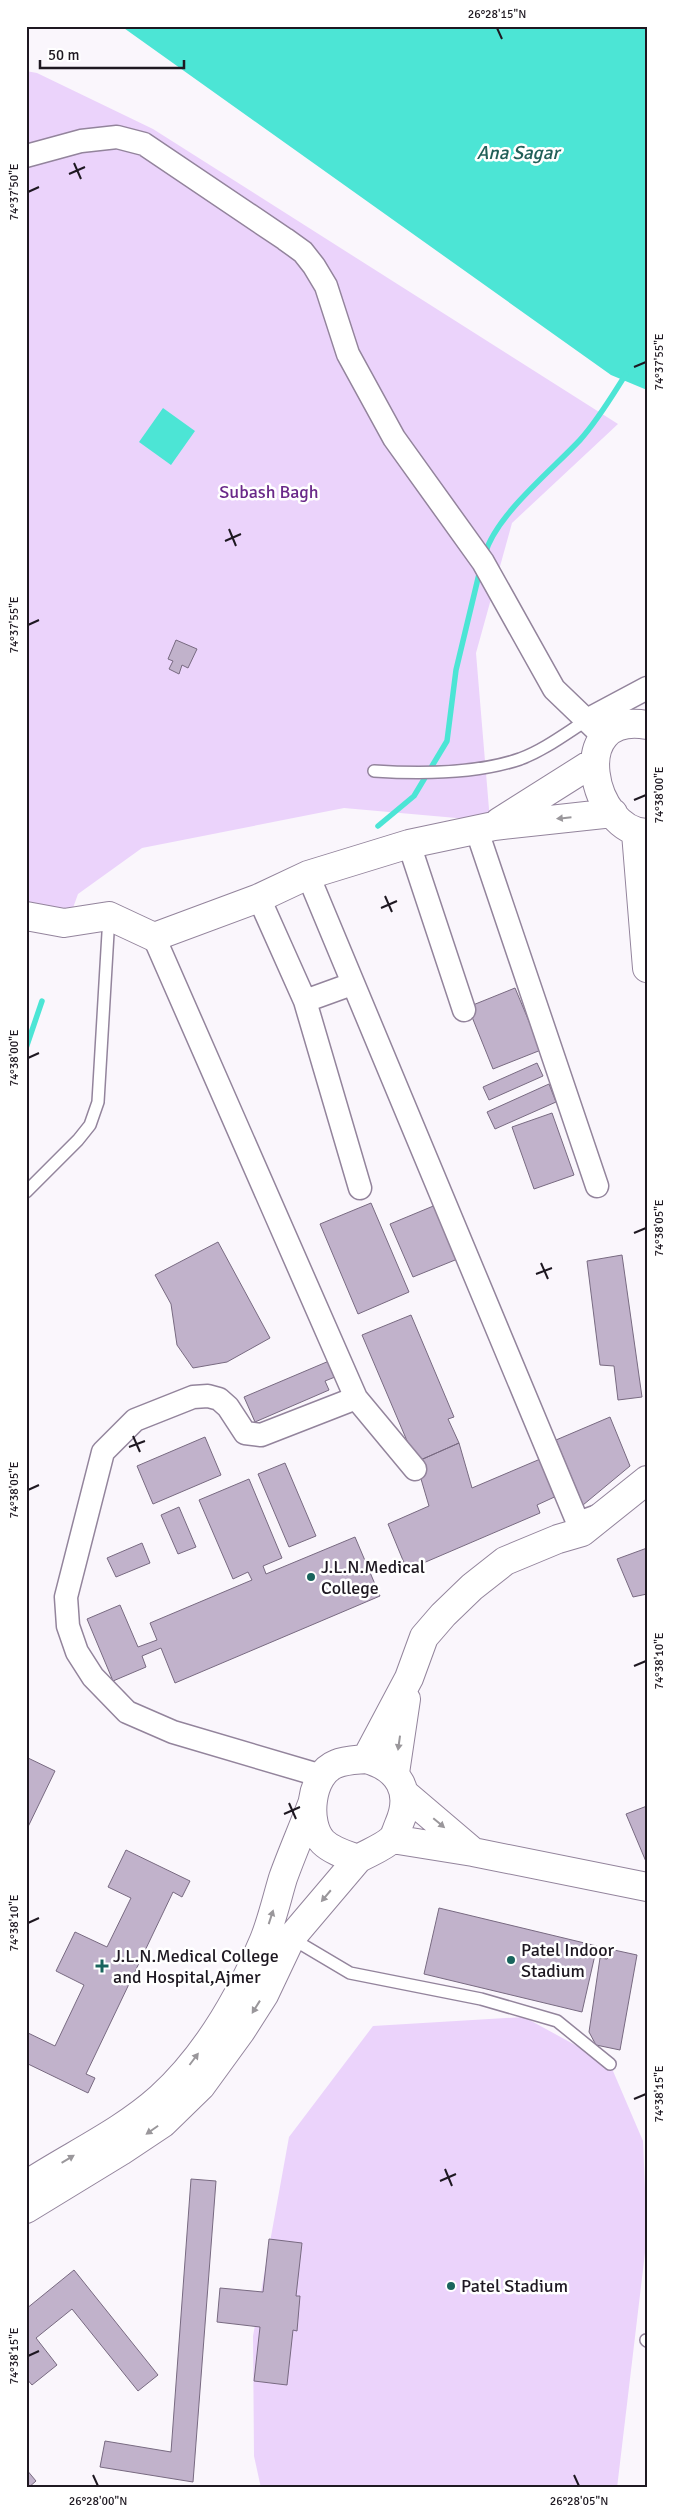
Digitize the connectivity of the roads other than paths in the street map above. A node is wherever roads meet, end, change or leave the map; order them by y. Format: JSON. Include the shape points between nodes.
{"nodes":[{"id":1,"x":26,"y":156,"type":"edge"},
{"id":2,"x":647,"y":688,"type":"edge"},
{"id":3,"x":647,"y":725,"type":"edge"},
{"id":4,"x":595,"y":728,"type":"junction"},
{"id":5,"x":594,"y":762,"type":"junction"},
{"id":6,"x":374,"y":771,"type":"dead end"},
{"id":7,"x":613,"y":813,"type":"junction"},
{"id":8,"x":485,"y":827,"type":"junction"},
{"id":9,"x":641,"y":833,"type":"edge"},
{"id":10,"x":410,"y":844,"type":"junction"},
{"id":11,"x":308,"y":875,"type":"junction"},
{"id":12,"x":259,"y":898,"type":"junction"},
{"id":13,"x":26,"y":916,"type":"edge"},
{"id":14,"x":109,"y":916,"type":"junction"},
{"id":15,"x":154,"y":937,"type":"junction"},
{"id":16,"x":647,"y":968,"type":"edge"},
{"id":17,"x":352,"y":984,"type":"junction"},
{"id":18,"x":305,"y":1001,"type":"junction"},
{"id":19,"x":464,"y":1010,"type":"dead end"},
{"id":20,"x":597,"y":1186,"type":"dead end"},
{"id":21,"x":360,"y":1188,"type":"dead end"},
{"id":22,"x":26,"y":1192,"type":"edge"},
{"id":23,"x":356,"y":1398,"type":"junction"},
{"id":24,"x":647,"y":1466,"type":"edge"},
{"id":25,"x":415,"y":1469,"type":"dead end"},
{"id":26,"x":647,"y":1480,"type":"edge"},
{"id":27,"x":568,"y":1531,"type":"junction"},
{"id":28,"x":409,"y":1678,"type":"junction"},
{"id":29,"x":366,"y":1759,"type":"junction"},
{"id":30,"x":322,"y":1776,"type":"junction"},
{"id":31,"x":400,"y":1784,"type":"junction"},
{"id":32,"x":312,"y":1804,"type":"junction"},
{"id":33,"x":392,"y":1839,"type":"junction"},
{"id":34,"x":473,"y":1852,"type":"junction"},
{"id":35,"x":358,"y":1859,"type":"junction"},
{"id":36,"x":647,"y":1888,"type":"edge"},
{"id":37,"x":291,"y":1938,"type":"junction"},
{"id":38,"x":610,"y":2064,"type":"dead end"},
{"id":39,"x":26,"y":2185,"type":"edge"},
{"id":40,"x":26,"y":2209,"type":"edge"}],
"edges":[{"from":1,"to":4,"type":"street","via":[[81,141],[118,137],[144,144],[302,252],[326,286],[348,354],[394,438],[482,562],[554,688]]},
{"from":2,"to":4,"type":"street"},
{"from":3,"to":4,"type":"street"},
{"from":4,"to":5,"type":"street","via":[[598,746]]},
{"from":4,"to":6,"type":"lane","via":[[549,744],[520,759],[453,771]]},
{"from":5,"to":7,"type":"street","via":[[596,781]]},
{"from":5,"to":8,"type":"street"},
{"from":7,"to":8,"type":"street","one_way":true},
{"from":7,"to":9,"type":"street","via":[[624,826]]},
{"from":8,"to":10,"type":"street"},
{"from":8,"to":20,"type":"street"},
{"from":9,"to":16,"type":"street"},
{"from":10,"to":11,"type":"street"},
{"from":10,"to":19,"type":"street"},
{"from":11,"to":12,"type":"street"},
{"from":11,"to":17,"type":"street"},
{"from":12,"to":15,"type":"street"},
{"from":12,"to":18,"type":"street"},
{"from":13,"to":14,"type":"street","via":[[64,923]]},
{"from":14,"to":15,"type":"street"},
{"from":14,"to":22,"type":"lane","via":[[98,1102],[90,1124],[78,1140]]},
{"from":15,"to":23,"type":"street"},
{"from":17,"to":18,"type":"street"},
{"from":17,"to":27,"type":"street"},
{"from":18,"to":21,"type":"street"},
{"from":23,"to":25,"type":"street"},
{"from":23,"to":30,"type":"street","via":[[261,1435],[245,1433],[228,1407],[208,1396],[193,1398],[134,1420],[103,1452],[66,1597],[68,1626],[77,1652],[93,1677],[127,1712],[173,1732]]},
{"from":24,"to":27,"type":"street"},
{"from":26,"to":27,"type":"street","via":[[582,1532]]},
{"from":27,"to":28,"type":"street","via":[[505,1561],[466,1593],[424,1638]]},
{"from":28,"to":29,"type":"street"},
{"from":28,"to":31,"type":"street","one_way":true},
{"from":29,"to":30,"type":"street","via":[[334,1764]]},
{"from":29,"to":31,"type":"street","via":[[379,1763]]},
{"from":30,"to":32,"type":"street","via":[[314,1786]]},
{"from":31,"to":33,"type":"street","via":[[404,1813]]},
{"from":31,"to":34,"type":"street","one_way":true},
{"from":32,"to":35,"type":"street","via":[[314,1822],[322,1842]]},
{"from":39,"to":32,"type":"street","one_way":true,"via":[[159,2099],[194,2060],[237,1995],[264,1939]]},
{"from":33,"to":34,"type":"street"},
{"from":33,"to":35,"type":"street"},
{"from":34,"to":36,"type":"street"},
{"from":35,"to":37,"type":"street","one_way":true},
{"from":37,"to":38,"type":"lane","via":[[350,1972],[482,1999],[557,2021]]},
{"from":37,"to":40,"type":"street","one_way":true,"via":[[264,1995],[201,2086],[163,2123]]}]}
